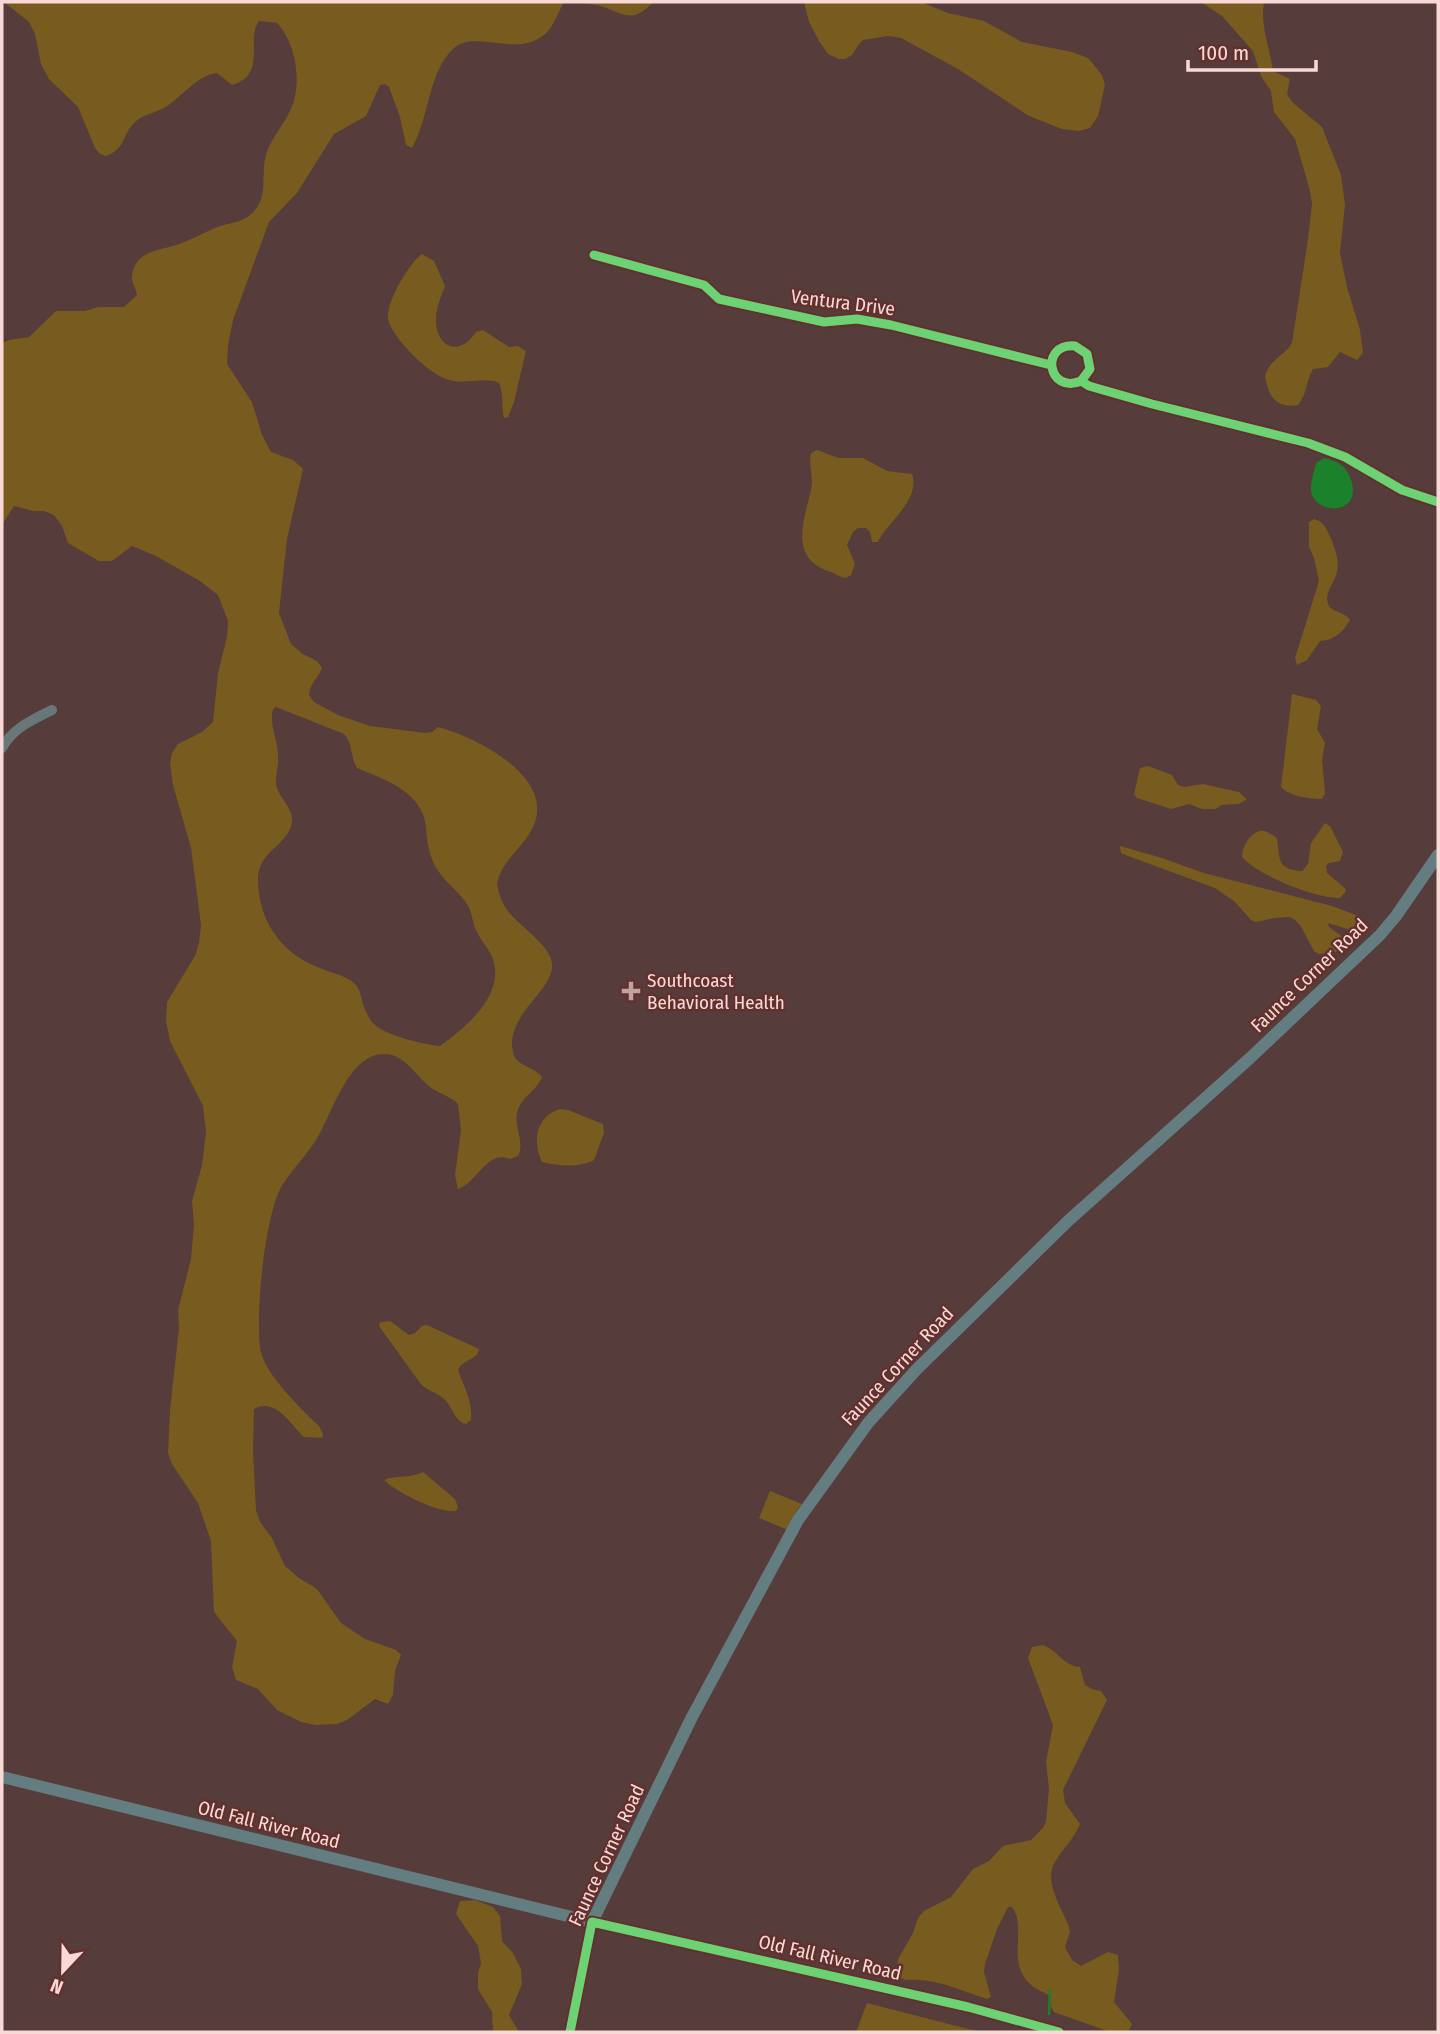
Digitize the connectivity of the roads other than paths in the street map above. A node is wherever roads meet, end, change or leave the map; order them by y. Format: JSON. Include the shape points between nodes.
{"nodes":[{"id":1,"x":594,"y":256,"type":"dead end"},
{"id":2,"x":1051,"y":365,"type":"junction"},
{"id":3,"x":1080,"y":381,"type":"junction"},
{"id":4,"x":1438,"y":502,"type":"edge"},
{"id":5,"x":52,"y":710,"type":"dead end"},
{"id":6,"x":2,"y":748,"type":"edge"},
{"id":7,"x":1438,"y":855,"type":"edge"},
{"id":8,"x":2,"y":1776,"type":"edge"},
{"id":9,"x":592,"y":1922,"type":"junction"},
{"id":10,"x":570,"y":2032,"type":"edge"},
{"id":11,"x":1059,"y":2032,"type":"edge"}],
"edges":[{"from":1,"to":2,"type":"street","name":"Ventura Drive","via":[[704,285],[719,299],[824,322],[857,319],[891,325]]},
{"from":2,"to":3,"type":"street","name":"Ventura Drive","via":[[1059,380],[1069,384]]},
{"from":2,"to":3,"type":"street","via":[[1062,347],[1079,347],[1090,365]]},
{"from":3,"to":4,"type":"street","name":"Ventura Drive","via":[[1308,443],[1345,457],[1402,490]]},
{"from":5,"to":6,"type":"street","via":[[16,729]]},
{"from":7,"to":9,"type":"main road","name":"Faunce Corner Road","via":[[1380,934],[1068,1221],[868,1423],[798,1520],[692,1717]]},
{"from":8,"to":9,"type":"main road","name":"Old Fall River Road"},
{"from":9,"to":10,"type":"street","name":"Faunce Corner Road"},
{"from":9,"to":11,"type":"street","name":"Old Fall River Road"}]}
